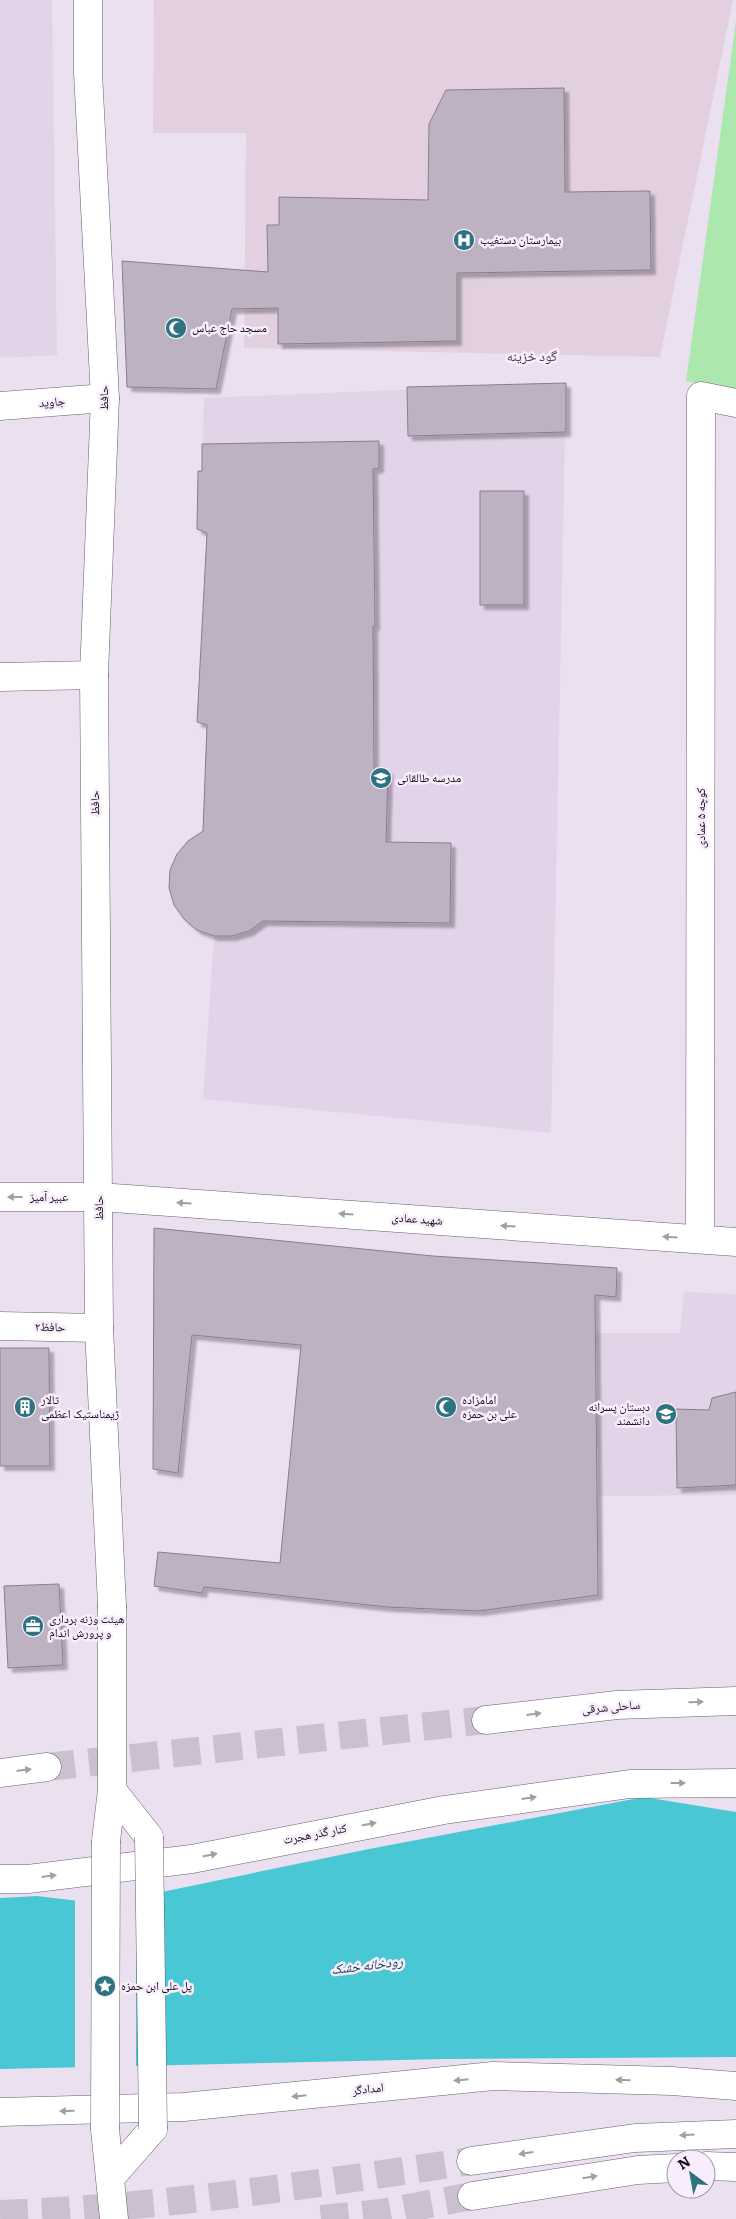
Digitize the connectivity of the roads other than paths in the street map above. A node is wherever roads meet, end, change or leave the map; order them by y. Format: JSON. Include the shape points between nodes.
{"nodes":[{"id":1,"x":88,"y":0,"type":"edge"},
{"id":2,"x":105,"y":398,"type":"junction"},
{"id":3,"x":736,"y":403,"type":"edge"},
{"id":4,"x":0,"y":406,"type":"edge"},
{"id":5,"x":94,"y":675,"type":"junction"},
{"id":6,"x":0,"y":677,"type":"edge"},
{"id":7,"x":0,"y":1197,"type":"edge"},
{"id":8,"x":99,"y":1197,"type":"junction"},
{"id":9,"x":700,"y":1239,"type":"junction"},
{"id":10,"x":736,"y":1242,"type":"edge"},
{"id":11,"x":0,"y":1326,"type":"edge"},
{"id":12,"x":99,"y":1328,"type":"junction"},
{"id":13,"x":736,"y":1701,"type":"edge"},
{"id":14,"x":486,"y":1720,"type":"tunnel mouth"},
{"id":15,"x":47,"y":1767,"type":"tunnel mouth"},
{"id":16,"x":0,"y":1773,"type":"edge"},
{"id":17,"x":736,"y":1783,"type":"edge"},
{"id":18,"x":112,"y":1790,"type":"junction"},
{"id":19,"x":0,"y":1879,"type":"edge"},
{"id":20,"x":736,"y":2086,"type":"edge"},
{"id":21,"x":0,"y":2112,"type":"edge"},
{"id":22,"x":736,"y":2134,"type":"edge"},
{"id":23,"x":471,"y":2160,"type":"tunnel mouth"},
{"id":24,"x":716,"y":2166,"type":"edge"},
{"id":25,"x":736,"y":2167,"type":"edge"},
{"id":26,"x":666,"y":2169,"type":"edge"},
{"id":27,"x":111,"y":2177,"type":"junction"},
{"id":28,"x":472,"y":2196,"type":"tunnel mouth"},
{"id":29,"x":114,"y":2219,"type":"edge"}],
"edges":[{"from":1,"to":2,"type":"main road","name":"حافظ","via":[[88,73]]},
{"from":2,"to":4,"type":"main road","name":"جاوید"},
{"from":2,"to":5,"type":"main road","name":"حافظ"},
{"from":3,"to":9,"type":"main road","name":"کوچه ۵ عمادی","via":[[701,396]]},
{"from":5,"to":6,"type":"main road"},
{"from":5,"to":8,"type":"main road","name":"حافظ"},
{"from":8,"to":7,"type":"main road","name":"عبیر آمیز","one_way":true},
{"from":9,"to":8,"type":"main road","name":"شهید عمادی","one_way":true},
{"from":8,"to":12,"type":"main road","name":"حافظ"},
{"from":9,"to":10,"type":"main road","name":"شهید عمادی"},
{"from":11,"to":12,"type":"main road","name":"۲حافظ"},
{"from":12,"to":18,"type":"main road","name":"حافظ","via":[[112,1606]]},
{"from":14,"to":13,"type":"main road","name":"ساحلی شرقی","one_way":true,"via":[[617,1705]]},
{"from":16,"to":15,"type":"main road","one_way":true},
{"from":19,"to":17,"type":"main road","name":"کنار گذر هجرت","one_way":true,"via":[[192,1859],[444,1810],[630,1784]]},
{"from":18,"to":27,"type":"main road","name":"حافظ","bridge":true,"via":[[106,1841],[105,2129]]},
{"from":18,"to":27,"type":"main road","bridge":true,"via":[[149,1837],[153,2129]]},
{"from":20,"to":21,"type":"main road","name":"امدادگر","one_way":true,"via":[[493,2076],[184,2108]]},
{"from":22,"to":23,"type":"main road","one_way":true,"via":[[635,2138]]},
{"from":24,"to":25,"type":"main road"},
{"from":28,"to":26,"type":"main road","one_way":true},
{"from":27,"to":29,"type":"main road"}]}
